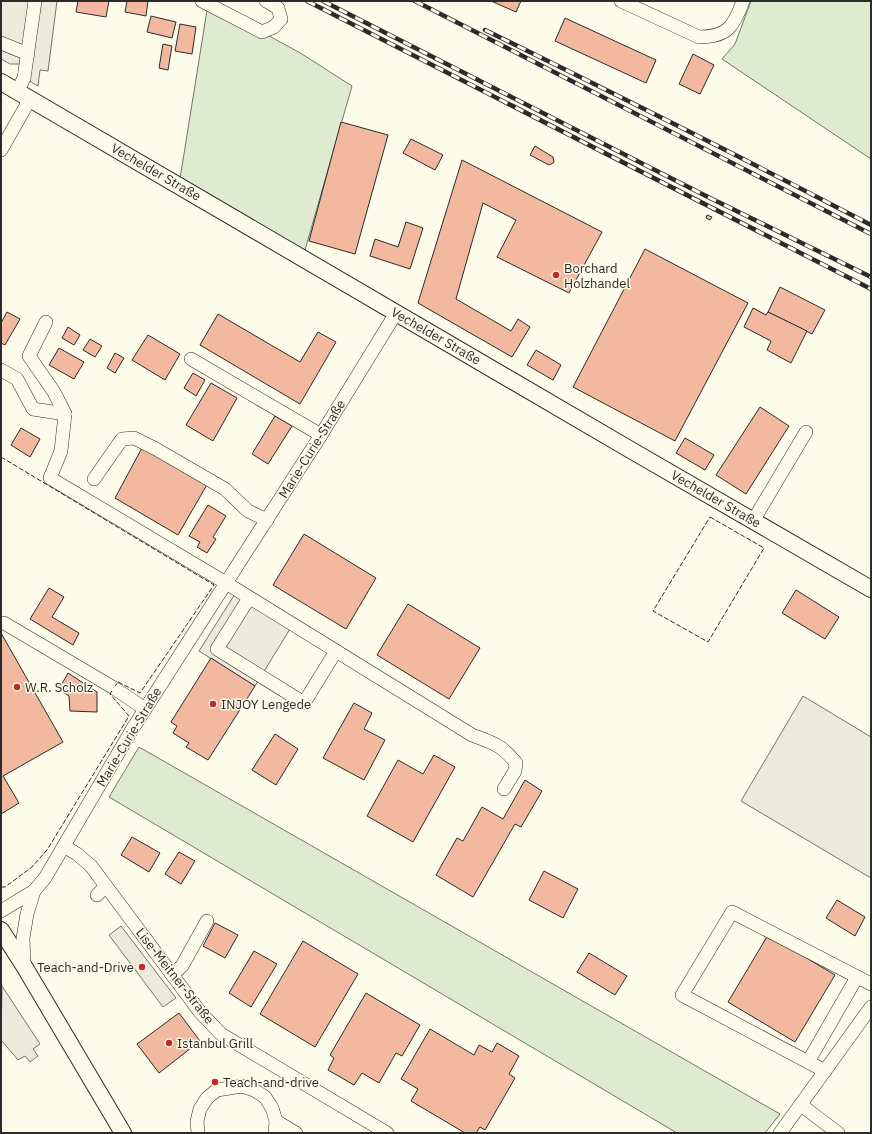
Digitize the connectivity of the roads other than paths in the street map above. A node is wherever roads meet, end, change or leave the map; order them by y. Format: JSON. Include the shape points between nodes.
{"nodes":[{"id":1,"x":35,"y":1,"type":"edge"},
{"id":2,"x":222,"y":1,"type":"edge"},
{"id":3,"x":266,"y":1,"type":"edge"},
{"id":4,"x":621,"y":1,"type":"edge"},
{"id":5,"x":742,"y":1,"type":"edge"},
{"id":6,"x":205,"y":2,"type":"edge"},
{"id":7,"x":1,"y":43,"type":"edge"},
{"id":8,"x":28,"y":54,"type":"junction"},
{"id":9,"x":1,"y":82,"type":"edge"},
{"id":10,"x":24,"y":95,"type":"junction"},
{"id":11,"x":1,"y":150,"type":"edge"},
{"id":12,"x":396,"y":313,"type":"junction"},
{"id":13,"x":46,"y":322,"type":"dead end"},
{"id":14,"x":191,"y":359,"type":"dead end"},
{"id":15,"x":1,"y":370,"type":"edge"},
{"id":16,"x":65,"y":414,"type":"junction"},
{"id":17,"x":806,"y":432,"type":"dead end"},
{"id":18,"x":321,"y":435,"type":"junction"},
{"id":19,"x":94,"y":479,"type":"dead end"},
{"id":20,"x":267,"y":520,"type":"junction"},
{"id":21,"x":753,"y":521,"type":"junction"},
{"id":22,"x":226,"y":583,"type":"junction"},
{"id":23,"x":871,"y":589,"type":"edge"},
{"id":24,"x":249,"y":598,"type":"junction"},
{"id":25,"x":1,"y":623,"type":"edge"},
{"id":26,"x":336,"y":651,"type":"junction"},
{"id":27,"x":145,"y":709,"type":"junction"},
{"id":28,"x":504,"y":789,"type":"dead end"},
{"id":29,"x":64,"y":846,"type":"junction"},
{"id":30,"x":34,"y":891,"type":"junction"},
{"id":31,"x":1,"y":911,"type":"edge"},
{"id":32,"x":208,"y":921,"type":"dead end"},
{"id":33,"x":1,"y":930,"type":"edge"},
{"id":34,"x":24,"y":966,"type":"junction"},
{"id":35,"x":172,"y":975,"type":"junction"},
{"id":36,"x":857,"y":977,"type":"junction"},
{"id":37,"x":871,"y":984,"type":"edge"},
{"id":38,"x":871,"y":1007,"type":"edge"},
{"id":39,"x":808,"y":1062,"type":"junction"},
{"id":40,"x":825,"y":1071,"type":"junction"},
{"id":41,"x":801,"y":1105,"type":"junction"},
{"id":42,"x":275,"y":1127,"type":"edge"},
{"id":43,"x":123,"y":1133,"type":"edge"},
{"id":44,"x":198,"y":1133,"type":"edge"},
{"id":45,"x":296,"y":1133,"type":"edge"},
{"id":46,"x":387,"y":1133,"type":"edge"},
{"id":47,"x":780,"y":1133,"type":"edge"},
{"id":48,"x":838,"y":1133,"type":"edge"}],
"edges":[{"from":1,"to":8,"type":"street"},
{"from":2,"to":6,"type":"street"},
{"from":3,"to":6,"type":"street","via":[[278,8],[281,19],[274,27],[262,32]]},
{"from":4,"to":5,"type":"street","via":[[700,37],[709,37],[726,31],[736,20]]},
{"from":7,"to":8,"type":"street"},
{"from":8,"to":10,"type":"street"},
{"from":9,"to":10,"type":"main road","name":"Vechelder Straße"},
{"from":10,"to":11,"type":"street"},
{"from":10,"to":12,"type":"main road","name":"Vechelder Straße"},
{"from":12,"to":18,"type":"street","name":"Marie-Curie-Straße"},
{"from":12,"to":21,"type":"main road","name":"Vechelder Straße"},
{"from":13,"to":16,"type":"street","via":[[29,356],[54,392]]},
{"from":14,"to":18,"type":"street"},
{"from":15,"to":16,"type":"street","via":[[17,379],[33,409]]},
{"from":16,"to":22,"type":"street","via":[[61,451],[50,478]]},
{"from":17,"to":21,"type":"street"},
{"from":18,"to":20,"type":"street","name":"Marie-Curie-Straße"},
{"from":19,"to":20,"type":"street","via":[[122,439],[134,438],[225,489],[248,511]]},
{"from":20,"to":22,"type":"street","name":"Marie-Curie-Straße"},
{"from":21,"to":23,"type":"main road","name":"Vechelder Straße"},
{"from":22,"to":24,"type":"street"},
{"from":22,"to":27,"type":"street","name":"Marie-Curie-Straße"},
{"from":24,"to":26,"type":"street"},
{"from":24,"to":26,"type":"street","via":[[217,649],[304,702]]},
{"from":25,"to":27,"type":"street","via":[[114,688]]},
{"from":26,"to":28,"type":"street","via":[[472,735],[506,750],[516,763],[515,771]]},
{"from":27,"to":29,"type":"street","name":"Marie-Curie-Straße"},
{"from":29,"to":30,"type":"street","name":"Marie-Curie-Straße"},
{"from":29,"to":35,"type":"street","name":"Lise-Meitner-Straße","via":[[91,866],[102,890]]},
{"from":30,"to":31,"type":"street","name":"Marie-Curie-Straße"},
{"from":30,"to":34,"type":"street","name":"Marie-Curie-Straße","via":[[23,938]]},
{"from":32,"to":35,"type":"street","via":[[182,966]]},
{"from":33,"to":34,"type":"main road"},
{"from":34,"to":43,"type":"main road"},
{"from":35,"to":46,"type":"street","name":"Lise-Meitner-Straße","via":[[200,1012],[221,1034]]},
{"from":36,"to":37,"type":"street"},
{"from":36,"to":39,"type":"street"},
{"from":36,"to":39,"type":"street","via":[[732,912],[682,995]]},
{"from":38,"to":40,"type":"street"},
{"from":39,"to":40,"type":"street"},
{"from":40,"to":41,"type":"street"},
{"from":41,"to":47,"type":"street"},
{"from":41,"to":48,"type":"street"},
{"from":42,"to":44,"type":"street","via":[[272,1108],[265,1097],[242,1086],[217,1090],[207,1098],[200,1109]]},
{"from":42,"to":45,"type":"street"}]}
